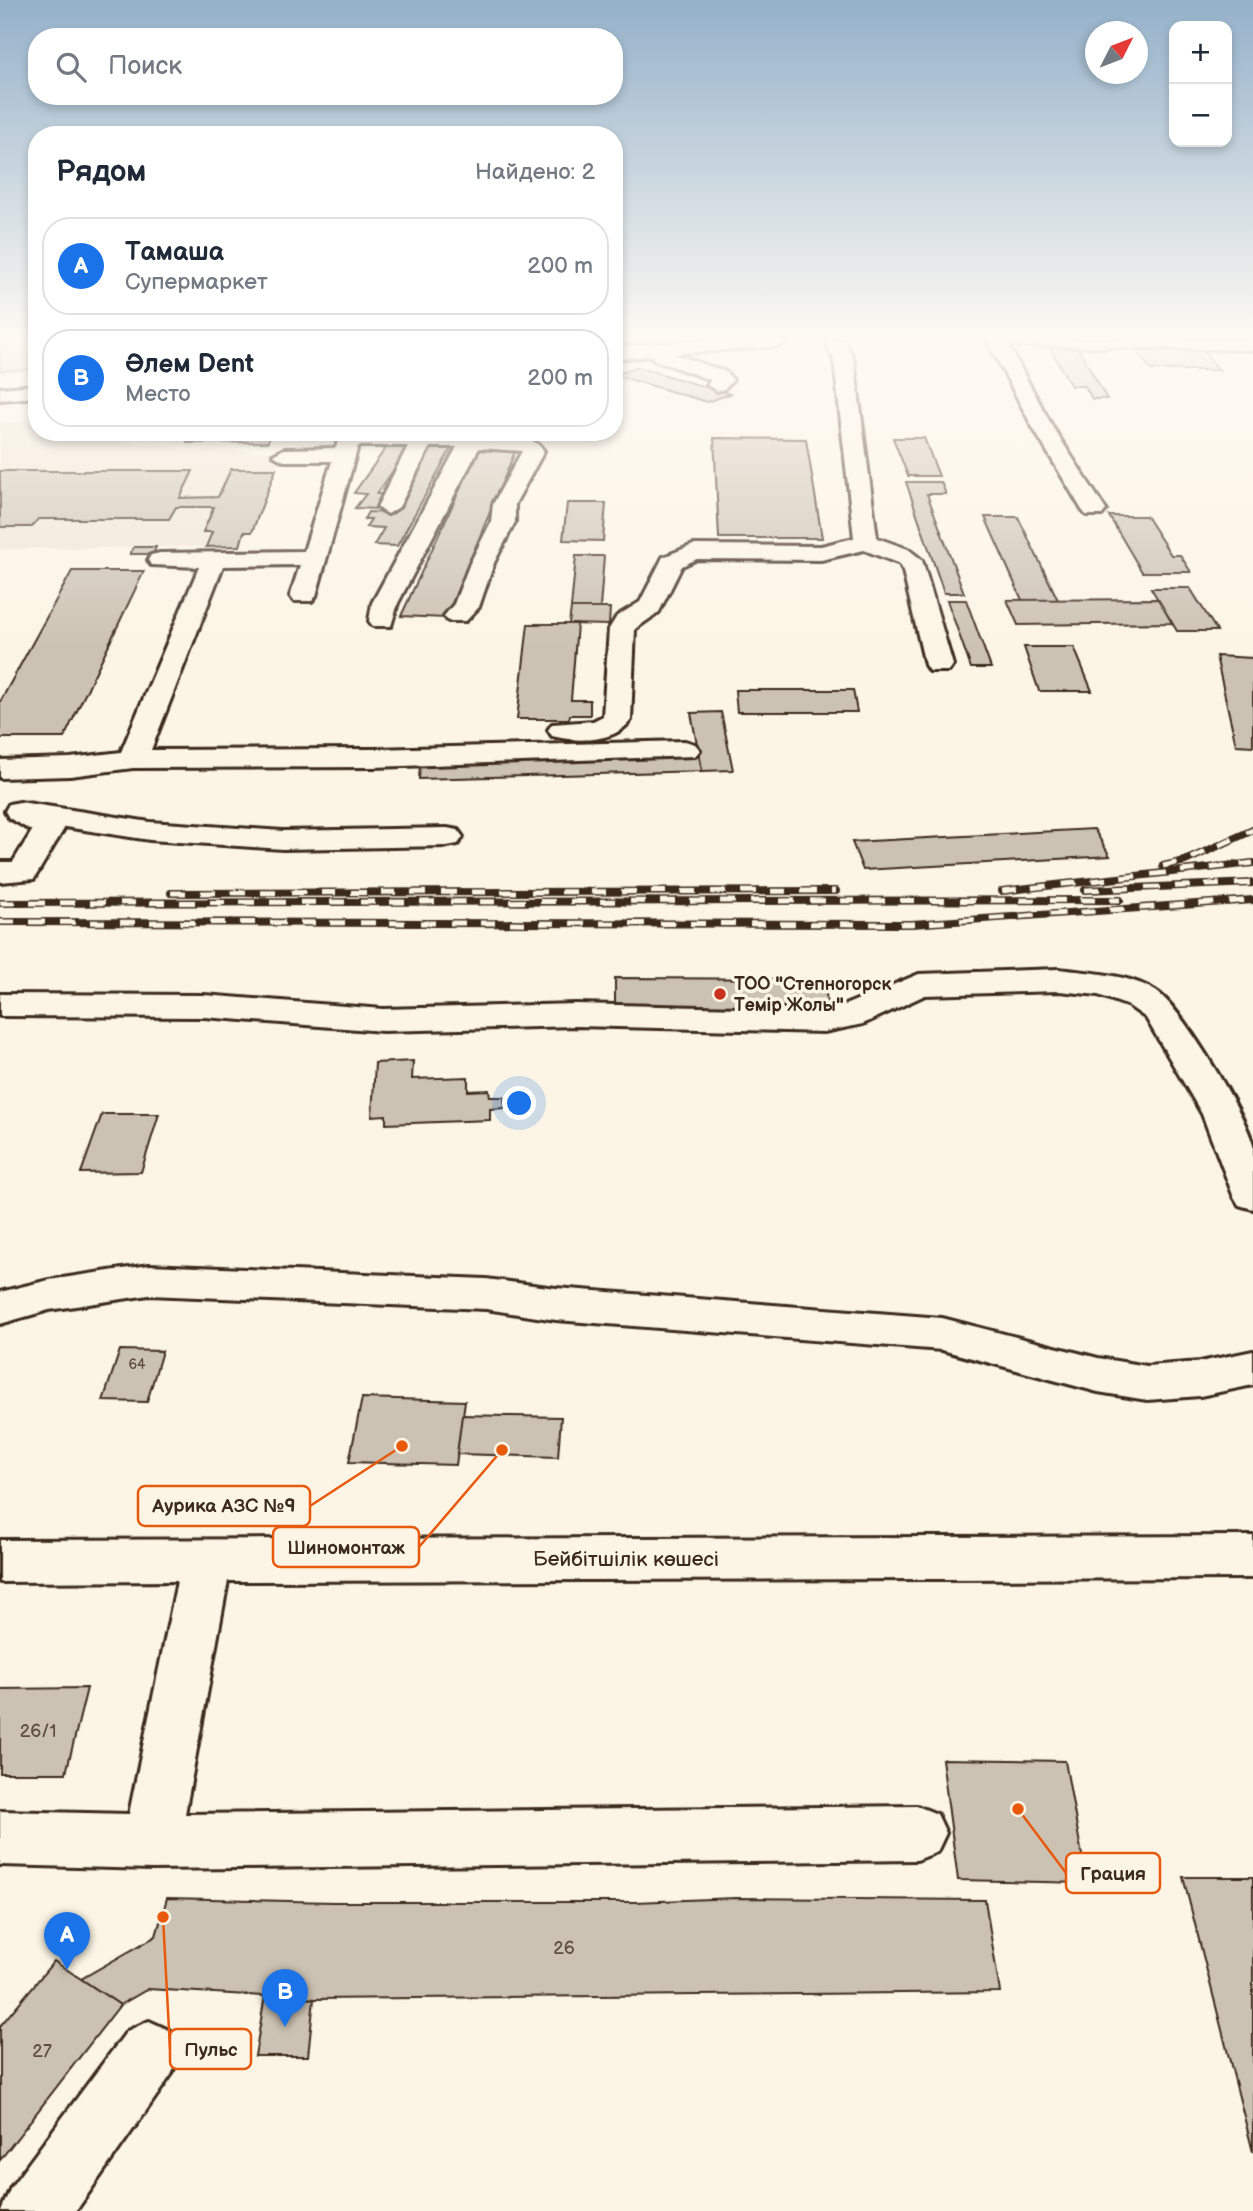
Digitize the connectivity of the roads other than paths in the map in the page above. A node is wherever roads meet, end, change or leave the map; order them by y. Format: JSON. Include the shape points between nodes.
{"nodes":[{"id":1,"x":342,"y":443,"type":"edge"},
{"id":2,"x":348,"y":443,"type":"edge"},
{"id":3,"x":421,"y":443,"type":"edge"},
{"id":4,"x":470,"y":443,"type":"edge"},
{"id":5,"x":520,"y":443,"type":"edge"},
{"id":6,"x":854,"y":443,"type":"edge"},
{"id":7,"x":1053,"y":443,"type":"edge"},
{"id":8,"x":284,"y":455,"type":"dead end"},
{"id":9,"x":388,"y":508,"type":"dead end"},
{"id":10,"x":1094,"y":510,"type":"dead end"},
{"id":11,"x":249,"y":539,"type":"dead end"},
{"id":12,"x":866,"y":542,"type":"junction"},
{"id":13,"x":317,"y":549,"type":"junction"},
{"id":14,"x":214,"y":559,"type":"junction"},
{"id":15,"x":160,"y":560,"type":"dead end"},
{"id":16,"x":303,"y":596,"type":"dead end"},
{"id":17,"x":457,"y":616,"type":"dead end"},
{"id":18,"x":382,"y":621,"type":"dead end"},
{"id":19,"x":939,"y":665,"type":"dead end"},
{"id":20,"x":532,"y":730,"type":"dead end"},
{"id":21,"x":685,"y":750,"type":"dead end"},
{"id":22,"x":133,"y":759,"type":"junction"},
{"id":23,"x":0,"y":769,"type":"edge"},
{"id":24,"x":11,"y":810,"type":"edge"},
{"id":25,"x":447,"y":836,"type":"dead end"},
{"id":26,"x":0,"y":872,"type":"edge"},
{"id":27,"x":0,"y":1004,"type":"edge"},
{"id":28,"x":1253,"y":1195,"type":"edge"},
{"id":29,"x":0,"y":1308,"type":"edge"},
{"id":30,"x":1253,"y":1368,"type":"edge"},
{"id":31,"x":207,"y":1560,"type":"junction"},
{"id":32,"x":0,"y":1562,"type":"edge"},
{"id":33,"x":1251,"y":1562,"type":"edge"},
{"id":34,"x":917,"y":1833,"type":"dead end"},
{"id":35,"x":0,"y":1838,"type":"edge"},
{"id":36,"x":152,"y":1842,"type":"junction"},
{"id":37,"x":149,"y":2053,"type":"dead end"},
{"id":38,"x":35,"y":2211,"type":"edge"}],
"edges":[{"from":1,"to":8,"type":"street"},
{"from":2,"to":13,"type":"street"},
{"from":3,"to":9,"type":"street"},
{"from":4,"to":18,"type":"street","via":[[385,603]]},
{"from":5,"to":17,"type":"street","via":[[533,451],[504,504],[503,522],[466,607]]},
{"from":6,"to":12,"type":"street"},
{"from":7,"to":10,"type":"street"},
{"from":11,"to":13,"type":"street"},
{"from":12,"to":19,"type":"street","via":[[910,560]]},
{"from":12,"to":20,"type":"street","via":[[821,554],[693,552],[678,556],[650,607],[625,621],[622,629],[617,720],[599,730]]},
{"from":13,"to":14,"type":"street"},
{"from":13,"to":16,"type":"street"},
{"from":14,"to":15,"type":"street"},
{"from":14,"to":22,"type":"street"},
{"from":21,"to":22,"type":"street"},
{"from":22,"to":23,"type":"street"},
{"from":24,"to":25,"type":"street","via":[[150,831],[283,840]]},
{"from":24,"to":26,"type":"street","via":[[50,828],[23,872]]},
{"from":27,"to":28,"type":"street","via":[[204,1006],[383,1020],[576,1015],[824,1021],[850,1016],[919,985],[1059,980],[1103,985],[1142,998],[1160,1012],[1221,1114]]},
{"from":29,"to":30,"type":"street","via":[[48,1295],[149,1280],[486,1294],[556,1304],[942,1334],[1098,1375],[1147,1383]]},
{"from":31,"to":32,"type":"street","name":"Бейбітшілік көшесі"},
{"from":31,"to":33,"type":"street","name":"Бейбітшілік көшесі"},
{"from":31,"to":36,"type":"street"},
{"from":34,"to":36,"type":"street"},
{"from":35,"to":36,"type":"street"},
{"from":37,"to":38,"type":"street"}]}
